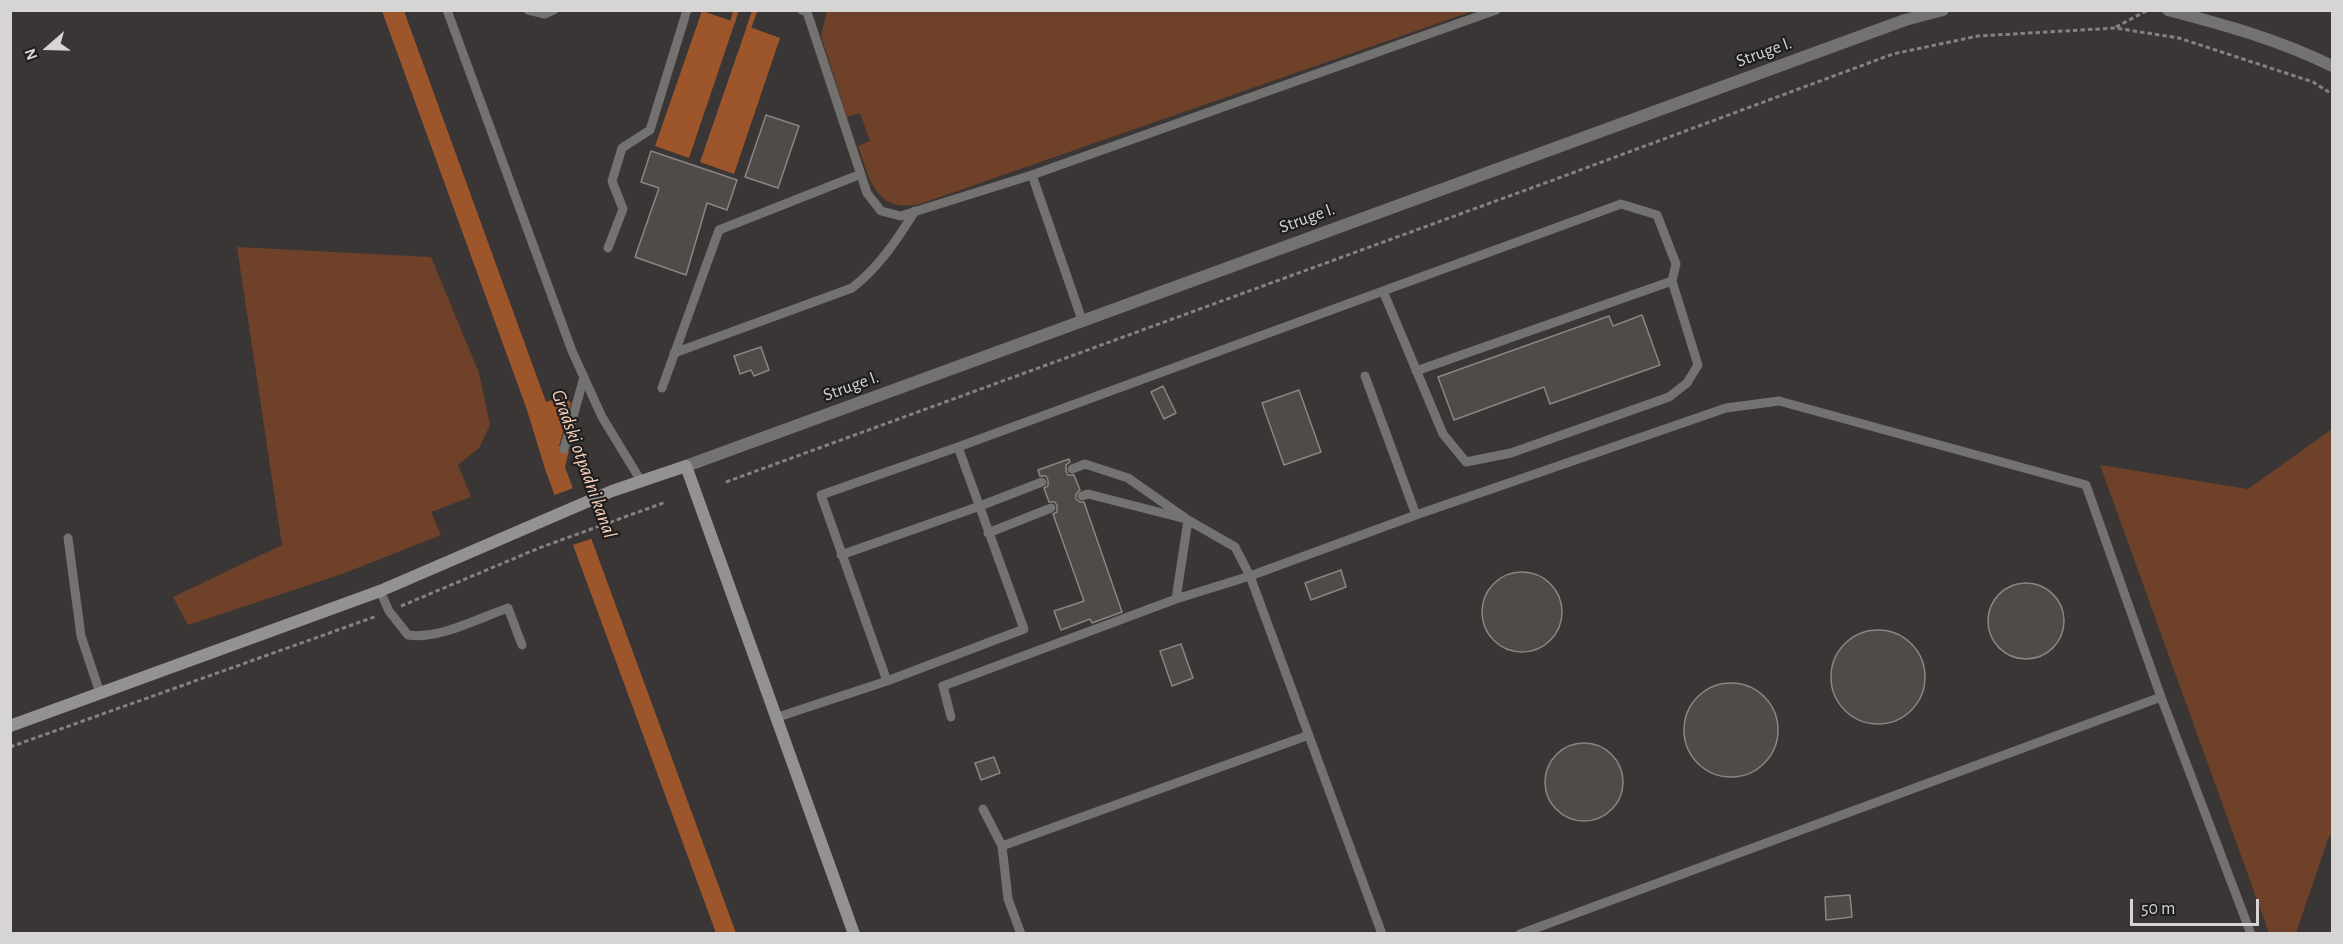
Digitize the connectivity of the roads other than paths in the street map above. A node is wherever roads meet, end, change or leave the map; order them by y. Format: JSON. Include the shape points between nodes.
{"nodes":[{"id":1,"x":447,"y":10,"type":"edge"},
{"id":2,"x":528,"y":10,"type":"edge"},
{"id":3,"x":555,"y":10,"type":"edge"},
{"id":4,"x":687,"y":10,"type":"edge"},
{"id":5,"x":1496,"y":10,"type":"edge"},
{"id":6,"x":1943,"y":10,"type":"edge"},
{"id":7,"x":2168,"y":10,"type":"edge"},
{"id":8,"x":805,"y":11,"type":"edge"},
{"id":9,"x":2332,"y":66,"type":"edge"},
{"id":10,"x":861,"y":174,"type":"junction"},
{"id":11,"x":1032,"y":175,"type":"junction"},
{"id":12,"x":915,"y":211,"type":"junction"},
{"id":13,"x":608,"y":248,"type":"dead end"},
{"id":14,"x":1672,"y":281,"type":"junction"},
{"id":15,"x":1383,"y":291,"type":"junction"},
{"id":16,"x":1082,"y":320,"type":"junction"},
{"id":17,"x":674,"y":353,"type":"junction"},
{"id":18,"x":1416,"y":371,"type":"junction"},
{"id":19,"x":1365,"y":376,"type":"dead end"},
{"id":20,"x":584,"y":377,"type":"junction"},
{"id":21,"x":662,"y":388,"type":"dead end"},
{"id":22,"x":958,"y":447,"type":"junction"},
{"id":23,"x":564,"y":449,"type":"dead end"},
{"id":24,"x":686,"y":466,"type":"junction"},
{"id":25,"x":1072,"y":469,"type":"dead end"},
{"id":26,"x":641,"y":481,"type":"junction"},
{"id":27,"x":1042,"y":482,"type":"dead end"},
{"id":28,"x":1082,"y":496,"type":"dead end"},
{"id":29,"x":980,"y":506,"type":"junction"},
{"id":30,"x":1051,"y":508,"type":"dead end"},
{"id":31,"x":1416,"y":515,"type":"junction"},
{"id":32,"x":1188,"y":520,"type":"junction"},
{"id":33,"x":988,"y":533,"type":"junction"},
{"id":34,"x":68,"y":538,"type":"dead end"},
{"id":35,"x":841,"y":555,"type":"junction"},
{"id":36,"x":1250,"y":576,"type":"junction"},
{"id":37,"x":380,"y":591,"type":"junction"},
{"id":38,"x":1176,"y":599,"type":"junction"},
{"id":39,"x":522,"y":645,"type":"dead end"},
{"id":40,"x":887,"y":681,"type":"junction"},
{"id":41,"x":100,"y":693,"type":"junction"},
{"id":42,"x":2161,"y":697,"type":"junction"},
{"id":43,"x":951,"y":717,"type":"dead end"},
{"id":44,"x":775,"y":718,"type":"junction"},
{"id":45,"x":10,"y":726,"type":"edge"},
{"id":46,"x":1309,"y":735,"type":"junction"},
{"id":47,"x":983,"y":809,"type":"dead end"},
{"id":48,"x":1002,"y":846,"type":"junction"},
{"id":49,"x":854,"y":933,"type":"edge"},
{"id":50,"x":1021,"y":933,"type":"edge"},
{"id":51,"x":1382,"y":933,"type":"edge"},
{"id":52,"x":1520,"y":933,"type":"edge"},
{"id":53,"x":2251,"y":933,"type":"edge"}],
"edges":[{"from":1,"to":20,"type":"lane"},
{"from":2,"to":3,"type":"lane","via":[[545,14]]},
{"from":4,"to":13,"type":"lane","via":[[650,130],[622,148],[612,181],[623,208]]},
{"from":5,"to":11,"type":"lane"},
{"from":6,"to":16,"type":"street","name":"Struge I.","via":[[1905,20]]},
{"from":7,"to":9,"type":"street","via":[[2216,22]]},
{"from":8,"to":10,"type":"lane"},
{"from":10,"to":12,"type":"lane","via":[[867,193],[881,211],[901,216]]},
{"from":10,"to":17,"type":"lane","via":[[719,230]]},
{"from":11,"to":12,"type":"lane"},
{"from":11,"to":16,"type":"lane"},
{"from":12,"to":17,"type":"lane","via":[[897,240],[852,288]]},
{"from":14,"to":15,"type":"lane","via":[[1676,264],[1656,215],[1621,204]]},
{"from":14,"to":18,"type":"lane"},
{"from":14,"to":18,"type":"lane","via":[[1698,365],[1687,383],[1669,397],[1511,453],[1466,462],[1443,434]]},
{"from":15,"to":18,"type":"lane"},
{"from":15,"to":22,"type":"lane"},
{"from":16,"to":24,"type":"street","name":"Struge I."},
{"from":17,"to":21,"type":"lane"},
{"from":19,"to":31,"type":"lane"},
{"from":20,"to":23,"type":"lane"},
{"from":20,"to":26,"type":"lane","via":[[602,417]]},
{"from":22,"to":29,"type":"lane"},
{"from":22,"to":35,"type":"lane","via":[[821,495]]},
{"from":24,"to":26,"type":"street"},
{"from":24,"to":44,"type":"street"},
{"from":25,"to":32,"type":"lane","via":[[1086,464],[1128,478]]},
{"from":26,"to":37,"type":"street"},
{"from":27,"to":29,"type":"lane"},
{"from":28,"to":32,"type":"lane","via":[[1088,494]]},
{"from":29,"to":33,"type":"lane"},
{"from":29,"to":35,"type":"lane"},
{"from":30,"to":33,"type":"lane"},
{"from":31,"to":36,"type":"lane"},
{"from":31,"to":42,"type":"lane","via":[[1726,408],[1779,401],[2086,485]]},
{"from":32,"to":36,"type":"lane","via":[[1235,547]]},
{"from":32,"to":38,"type":"lane"},
{"from":33,"to":40,"type":"lane","via":[[1024,629]]},
{"from":34,"to":41,"type":"lane","via":[[81,636]]},
{"from":35,"to":40,"type":"lane"},
{"from":36,"to":38,"type":"lane"},
{"from":36,"to":46,"type":"lane"},
{"from":37,"to":39,"type":"lane","via":[[389,611],[408,634],[434,634],[507,608]]},
{"from":37,"to":41,"type":"street"},
{"from":38,"to":43,"type":"lane","via":[[943,686]]},
{"from":40,"to":44,"type":"lane"},
{"from":41,"to":45,"type":"street"},
{"from":42,"to":52,"type":"lane"},
{"from":42,"to":53,"type":"lane"},
{"from":44,"to":49,"type":"street"},
{"from":46,"to":48,"type":"lane"},
{"from":46,"to":51,"type":"lane"},
{"from":47,"to":48,"type":"lane"},
{"from":48,"to":50,"type":"lane","via":[[1008,899]]}]}
